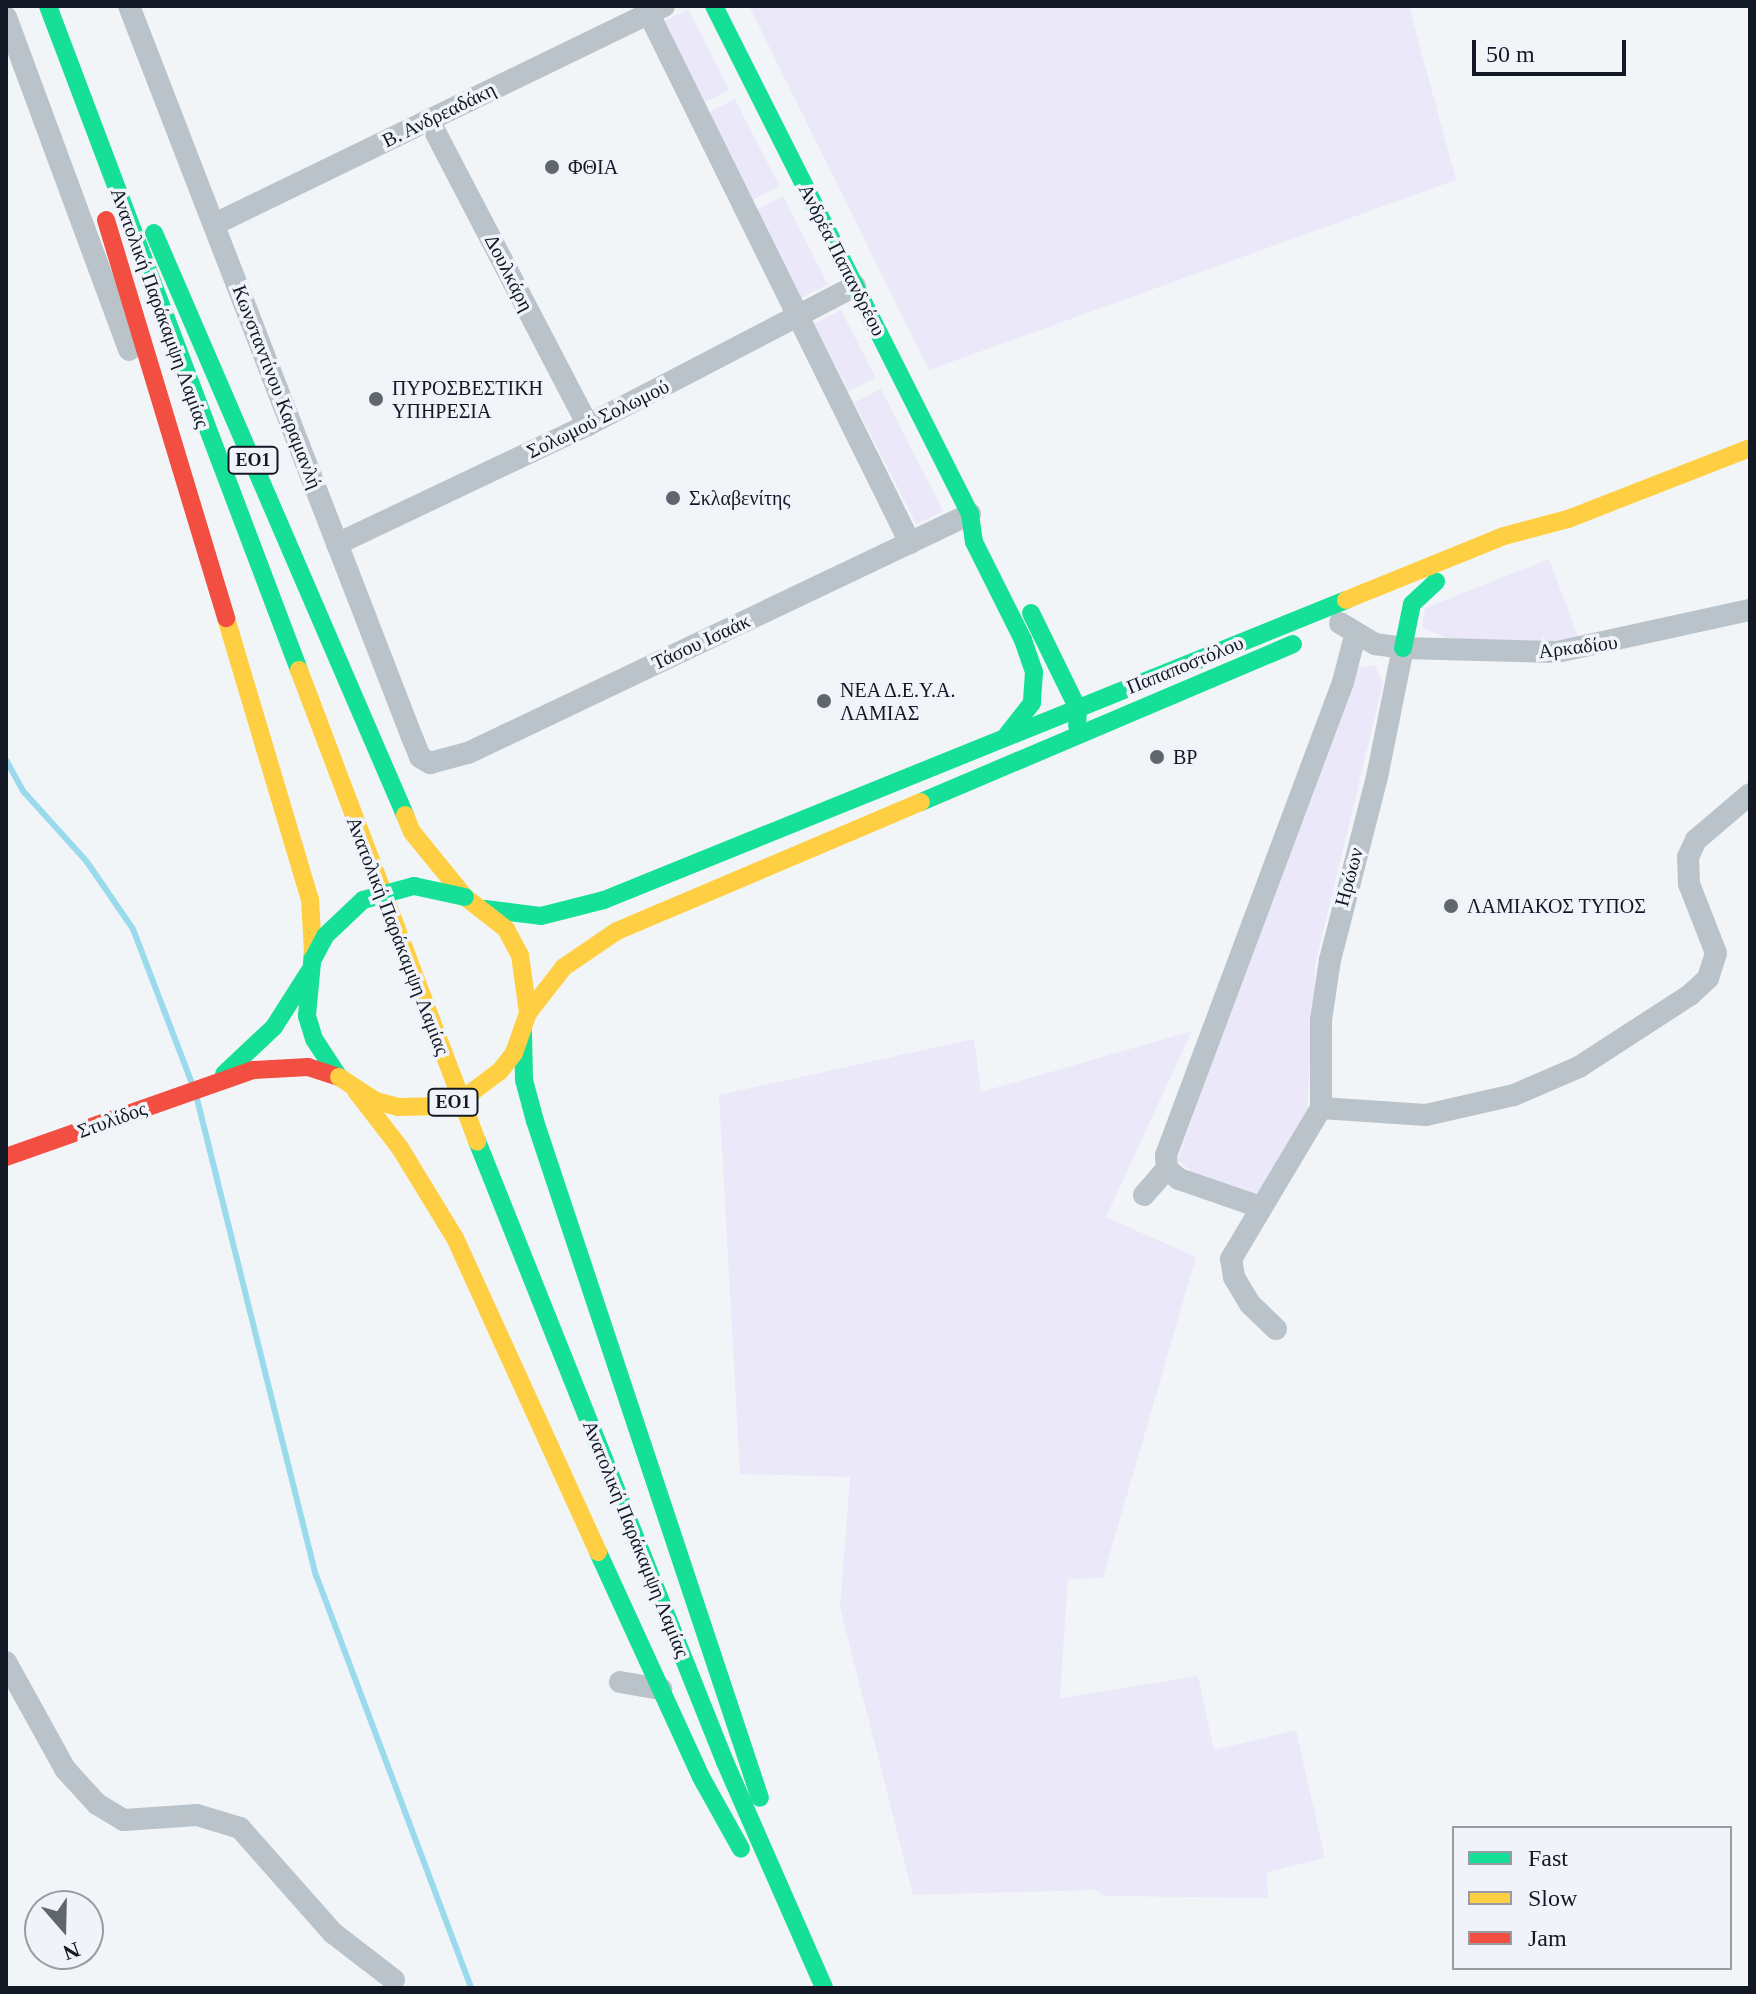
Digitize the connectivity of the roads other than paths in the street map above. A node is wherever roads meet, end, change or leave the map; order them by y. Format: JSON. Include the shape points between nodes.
{"nodes":[{"id":1,"x":48,"y":6,"type":"edge"},
{"id":2,"x":129,"y":6,"type":"edge"},
{"id":3,"x":714,"y":6,"type":"edge"},
{"id":4,"x":652,"y":9,"type":"edge"},
{"id":5,"x":6,"y":17,"type":"edge"},
{"id":6,"x":83,"y":98,"type":"junction"},
{"id":7,"x":429,"y":120,"type":"junction"},
{"id":8,"x":215,"y":224,"type":"junction"},
{"id":9,"x":855,"y":286,"type":"junction"},
{"id":10,"x":797,"y":318,"type":"junction"},
{"id":11,"x":588,"y":425,"type":"junction"},
{"id":12,"x":1750,"y":448,"type":"edge"},
{"id":13,"x":970,"y":514,"type":"junction"},
{"id":14,"x":1568,"y":519,"type":"junction"},
{"id":15,"x":194,"y":525,"type":"junction"},
{"id":16,"x":910,"y":543,"type":"junction"},
{"id":17,"x":337,"y":544,"type":"junction"},
{"id":18,"x":1436,"y":582,"type":"junction"},
{"id":19,"x":1750,"y":610,"type":"edge"},
{"id":20,"x":1343,"y":622,"type":"junction"},
{"id":21,"x":1403,"y":648,"type":"junction"},
{"id":22,"x":1078,"y":709,"type":"junction"},
{"id":23,"x":1077,"y":733,"type":"junction"},
{"id":24,"x":1005,"y":737,"type":"junction"},
{"id":25,"x":430,"y":763,"type":"joint"},
{"id":26,"x":1750,"y":794,"type":"edge"},
{"id":27,"x":465,"y":897,"type":"junction"},
{"id":28,"x":485,"y":909,"type":"junction"},
{"id":29,"x":311,"y":965,"type":"junction"},
{"id":30,"x":528,"y":1013,"type":"junction"},
{"id":31,"x":523,"y":1032,"type":"junction"},
{"id":32,"x":339,"y":1077,"type":"junction"},
{"id":33,"x":216,"y":1080,"type":"junction"},
{"id":34,"x":356,"y":1091,"type":"junction"},
{"id":35,"x":1321,"y":1108,"type":"junction"},
{"id":36,"x":6,"y":1157,"type":"edge"},
{"id":37,"x":1167,"y":1169,"type":"junction"},
{"id":38,"x":1144,"y":1195,"type":"dead end"},
{"id":39,"x":1260,"y":1207,"type":"junction"},
{"id":40,"x":1276,"y":1329,"type":"dead end"},
{"id":41,"x":6,"y":1662,"type":"edge"},
{"id":42,"x":620,"y":1682,"type":"dead end"},
{"id":43,"x":661,"y":1689,"type":"junction"},
{"id":44,"x":803,"y":1948,"type":"junction"},
{"id":45,"x":394,"y":1980,"type":"dead end"},
{"id":46,"x":824,"y":1988,"type":"edge"}],
"edges":[{"from":1,"to":6,"type":"main road","number":"ΕΟ1"},
{"from":2,"to":8,"type":"street","name":"Κωνσταντίνου Καραμανλή"},
{"from":3,"to":9,"type":"main road","name":"Ανδρέα Παπανδρέου"},
{"from":4,"to":7,"type":"street","name":"Β. Ανδρεαδάκη"},
{"from":4,"to":10,"type":"street"},
{"from":5,"to":15,"type":"street"},
{"from":6,"to":15,"type":"main road","number":"ΕΟ1","via":[[98,194]]},
{"from":6,"to":27,"type":"main road","number":"ΕΟ1","via":[[142,203],[412,832]]},
{"from":6,"to":44,"type":"main road","name":"Ανατολική Παράκαμψη Λαμίας","via":[[473,1132]]},
{"from":7,"to":8,"type":"street","name":"Β. Ανδρεαδάκη"},
{"from":7,"to":11,"type":"street","name":"Δουλκάρη"},
{"from":8,"to":17,"type":"street","name":"Κωνσταντίνου Καραμανλή"},
{"from":9,"to":10,"type":"street","name":"Σολωμού Σολωμού"},
{"from":9,"to":13,"type":"main road","name":"Ανδρέα Παπανδρέου"},
{"from":10,"to":11,"type":"street","name":"Σολωμού Σολωμού"},
{"from":10,"to":16,"type":"street"},
{"from":11,"to":17,"type":"street","name":"Σολωμού Σολωμού"},
{"from":12,"to":14,"type":"main road","name":"Παπαποστόλου"},
{"from":13,"to":16,"type":"street","name":"Τάσου Ισαάκ"},
{"from":13,"to":22,"type":"main road","name":"Ανδρέα Παπανδρέου","via":[[992,532]]},
{"from":13,"to":24,"type":"main road","name":"Ανδρέα Παπανδρέου","via":[[974,542],[1034,672],[1027,716]]},
{"from":14,"to":18,"type":"main road","name":"Παπαποστόλου"},
{"from":14,"to":20,"type":"main road","name":"Παπαποστόλου","via":[[1504,536]]},
{"from":15,"to":29,"type":"main road","number":"ΕΟ1","via":[[310,899]]},
{"from":16,"to":25,"type":"street","name":"Τάσου Ισαάκ","via":[[468,753]]},
{"from":17,"to":25,"type":"street","name":"Κωνσταντίνου Καραμανλή","via":[[420,757]]},
{"from":18,"to":20,"type":"main road","name":"Παπαποστόλου"},
{"from":18,"to":21,"type":"main road","via":[[1412,604]]},
{"from":19,"to":21,"type":"street","name":"Αρκαδίου","via":[[1557,652]]},
{"from":20,"to":21,"type":"street","name":"Αρκαδίου"},
{"from":20,"to":22,"type":"main road","name":"Παπαποστόλου"},
{"from":20,"to":23,"type":"main road","name":"Παπαποστόλου"},
{"from":20,"to":37,"type":"street","via":[[1343,682],[1188,1092],[1166,1155]]},
{"from":21,"to":35,"type":"street","name":"Ηρώων","via":[[1377,777],[1330,960],[1321,1020]]},
{"from":22,"to":23,"type":"main road","name":"Ανδρέα Παπανδρέου"},
{"from":22,"to":24,"type":"main road","name":"Παπαποστόλου"},
{"from":23,"to":30,"type":"main road","name":"Παπαποστόλου","via":[[617,931],[564,967]]},
{"from":24,"to":28,"type":"main road","name":"Παπαποστόλου","via":[[574,909],[541,916]]},
{"from":26,"to":35,"type":"street","via":[[1696,840],[1688,857],[1689,884],[1716,953],[1708,978],[1690,995],[1579,1067],[1514,1095],[1426,1115]]},
{"from":27,"to":28,"type":"main road","number":"ΕΟ1"},
{"from":27,"to":29,"type":"main road","number":"ΕΟ1","bridge":true,"via":[[414,886],[375,895],[342,916]]},
{"from":28,"to":30,"type":"main road","number":"ΕΟ1","via":[[520,955]]},
{"from":29,"to":32,"type":"main road","number":"ΕΟ1","via":[[307,1016],[314,1039]]},
{"from":29,"to":33,"type":"main road","name":"Στυλίδος","number":"ΕΟ1","via":[[274,1027]]},
{"from":30,"to":31,"type":"main road","number":"ΕΟ1","bridge":true},
{"from":31,"to":34,"type":"main road","number":"ΕΟ1","bridge":true,"via":[[500,1071],[464,1098],[421,1109],[398,1107]]},
{"from":31,"to":44,"type":"main road","via":[[524,1080],[535,1121],[749,1757]]},
{"from":32,"to":33,"type":"main road","name":"Στυλίδος","number":"ΕΟ1","via":[[288,1066]]},
{"from":32,"to":34,"type":"main road","number":"ΕΟ1","bridge":true},
{"from":33,"to":36,"type":"main road","name":"Στυλίδος","number":"ΕΟ1"},
{"from":34,"to":43,"type":"main road","via":[[400,1148],[455,1238]]},
{"from":35,"to":39,"type":"street"},
{"from":37,"to":38,"type":"street"},
{"from":37,"to":39,"type":"street","via":[[1179,1179]]},
{"from":39,"to":40,"type":"street","via":[[1231,1259],[1234,1277],[1250,1304]]},
{"from":41,"to":45,"type":"street","via":[[65,1769],[97,1804],[124,1820],[197,1815],[240,1828],[341,1941]]},
{"from":42,"to":43,"type":"street"},
{"from":43,"to":44,"type":"main road","via":[[736,1841]]},
{"from":44,"to":46,"type":"main road","name":"Ανατολική Παράκαμψη Λαμίας"}]}
